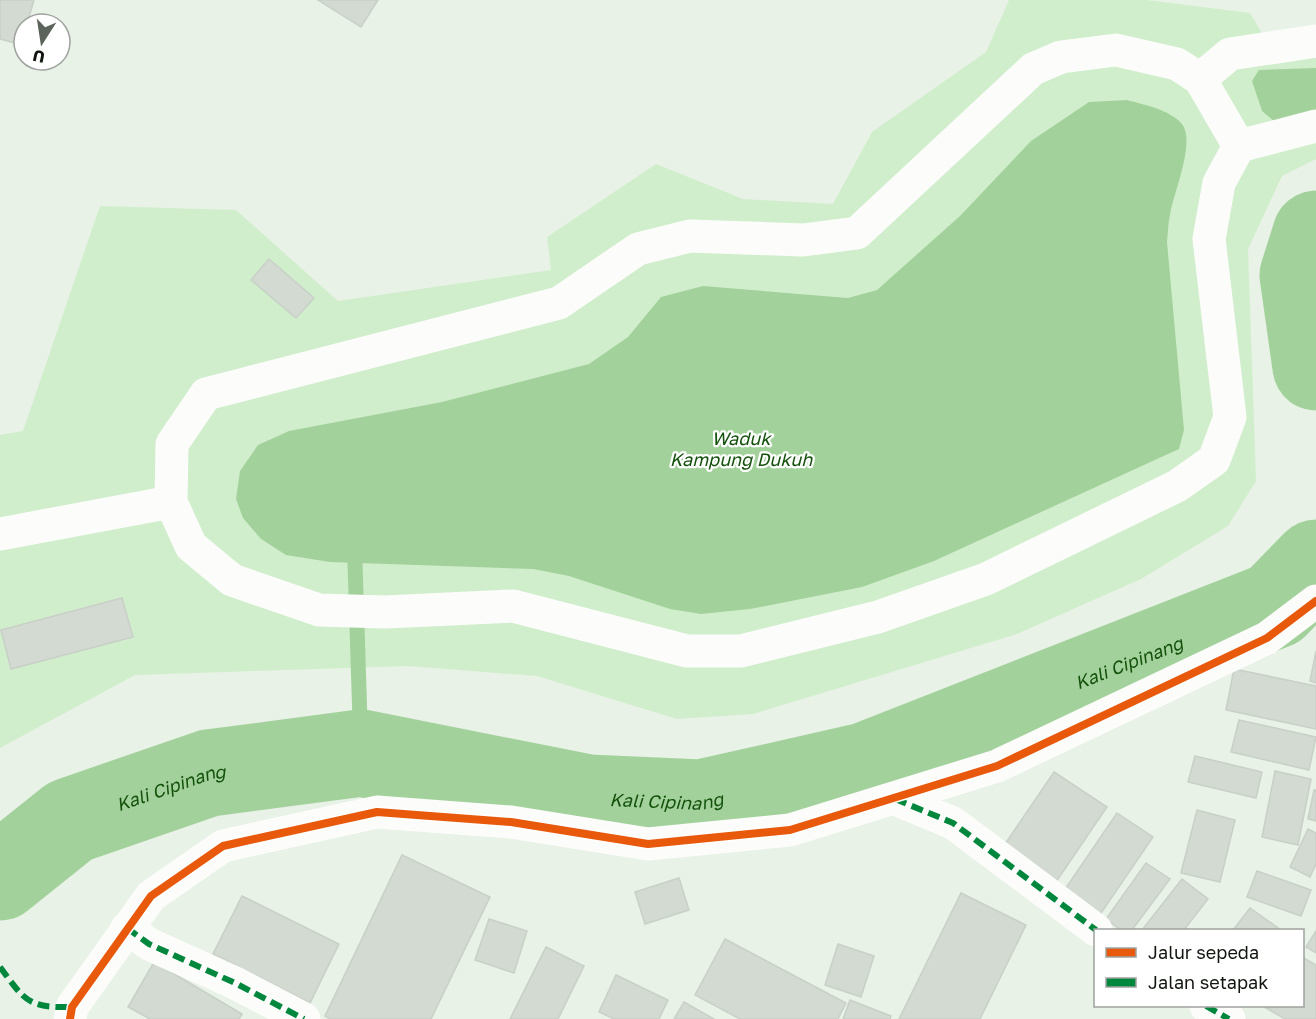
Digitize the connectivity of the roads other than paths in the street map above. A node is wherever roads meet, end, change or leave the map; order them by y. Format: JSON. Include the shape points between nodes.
{"nodes":[{"id":1,"x":1316,"y":41,"type":"edge"},
{"id":2,"x":1200,"y":79,"type":"junction"},
{"id":3,"x":1316,"y":126,"type":"edge"},
{"id":4,"x":1239,"y":146,"type":"junction"},
{"id":5,"x":171,"y":502,"type":"junction"},
{"id":6,"x":0,"y":534,"type":"edge"},
{"id":7,"x":1316,"y":601,"type":"edge"},
{"id":8,"x":895,"y":799,"type":"junction"},
{"id":9,"x":127,"y":928,"type":"junction"},
{"id":10,"x":1095,"y":929,"type":"edge"},
{"id":11,"x":1209,"y":1007,"type":"edge"},
{"id":12,"x":70,"y":1019,"type":"edge"},
{"id":13,"x":304,"y":1019,"type":"edge"},
{"id":14,"x":1229,"y":1019,"type":"edge"}],
"edges":[{"from":1,"to":2,"type":"street","via":[[1230,54]]},
{"from":2,"to":4,"type":"street"},
{"from":2,"to":5,"type":"street","via":[[1177,64],[1116,50],[1060,57],[1033,69],[857,233],[803,240],[690,236],[638,249],[559,303],[206,394],[172,444]]},
{"from":3,"to":4,"type":"street"},
{"from":4,"to":5,"type":"street","via":[[1219,183],[1209,239],[1230,417],[1214,460],[1177,486],[986,579],[878,617],[741,651],[687,651],[513,606],[385,612],[319,610],[232,580],[191,546]]},
{"from":5,"to":6,"type":"street"},
{"from":7,"to":8,"type":"street","via":[[1267,638],[1160,690],[997,766]]},
{"from":8,"to":9,"type":"street","via":[[790,830],[648,844],[511,822],[377,812],[223,846],[151,896]]},
{"from":8,"to":10,"type":"street","via":[[952,823]]},
{"from":9,"to":12,"type":"street","via":[[72,1007]]},
{"from":9,"to":13,"type":"street","via":[[149,944]]},
{"from":11,"to":14,"type":"street"}]}
